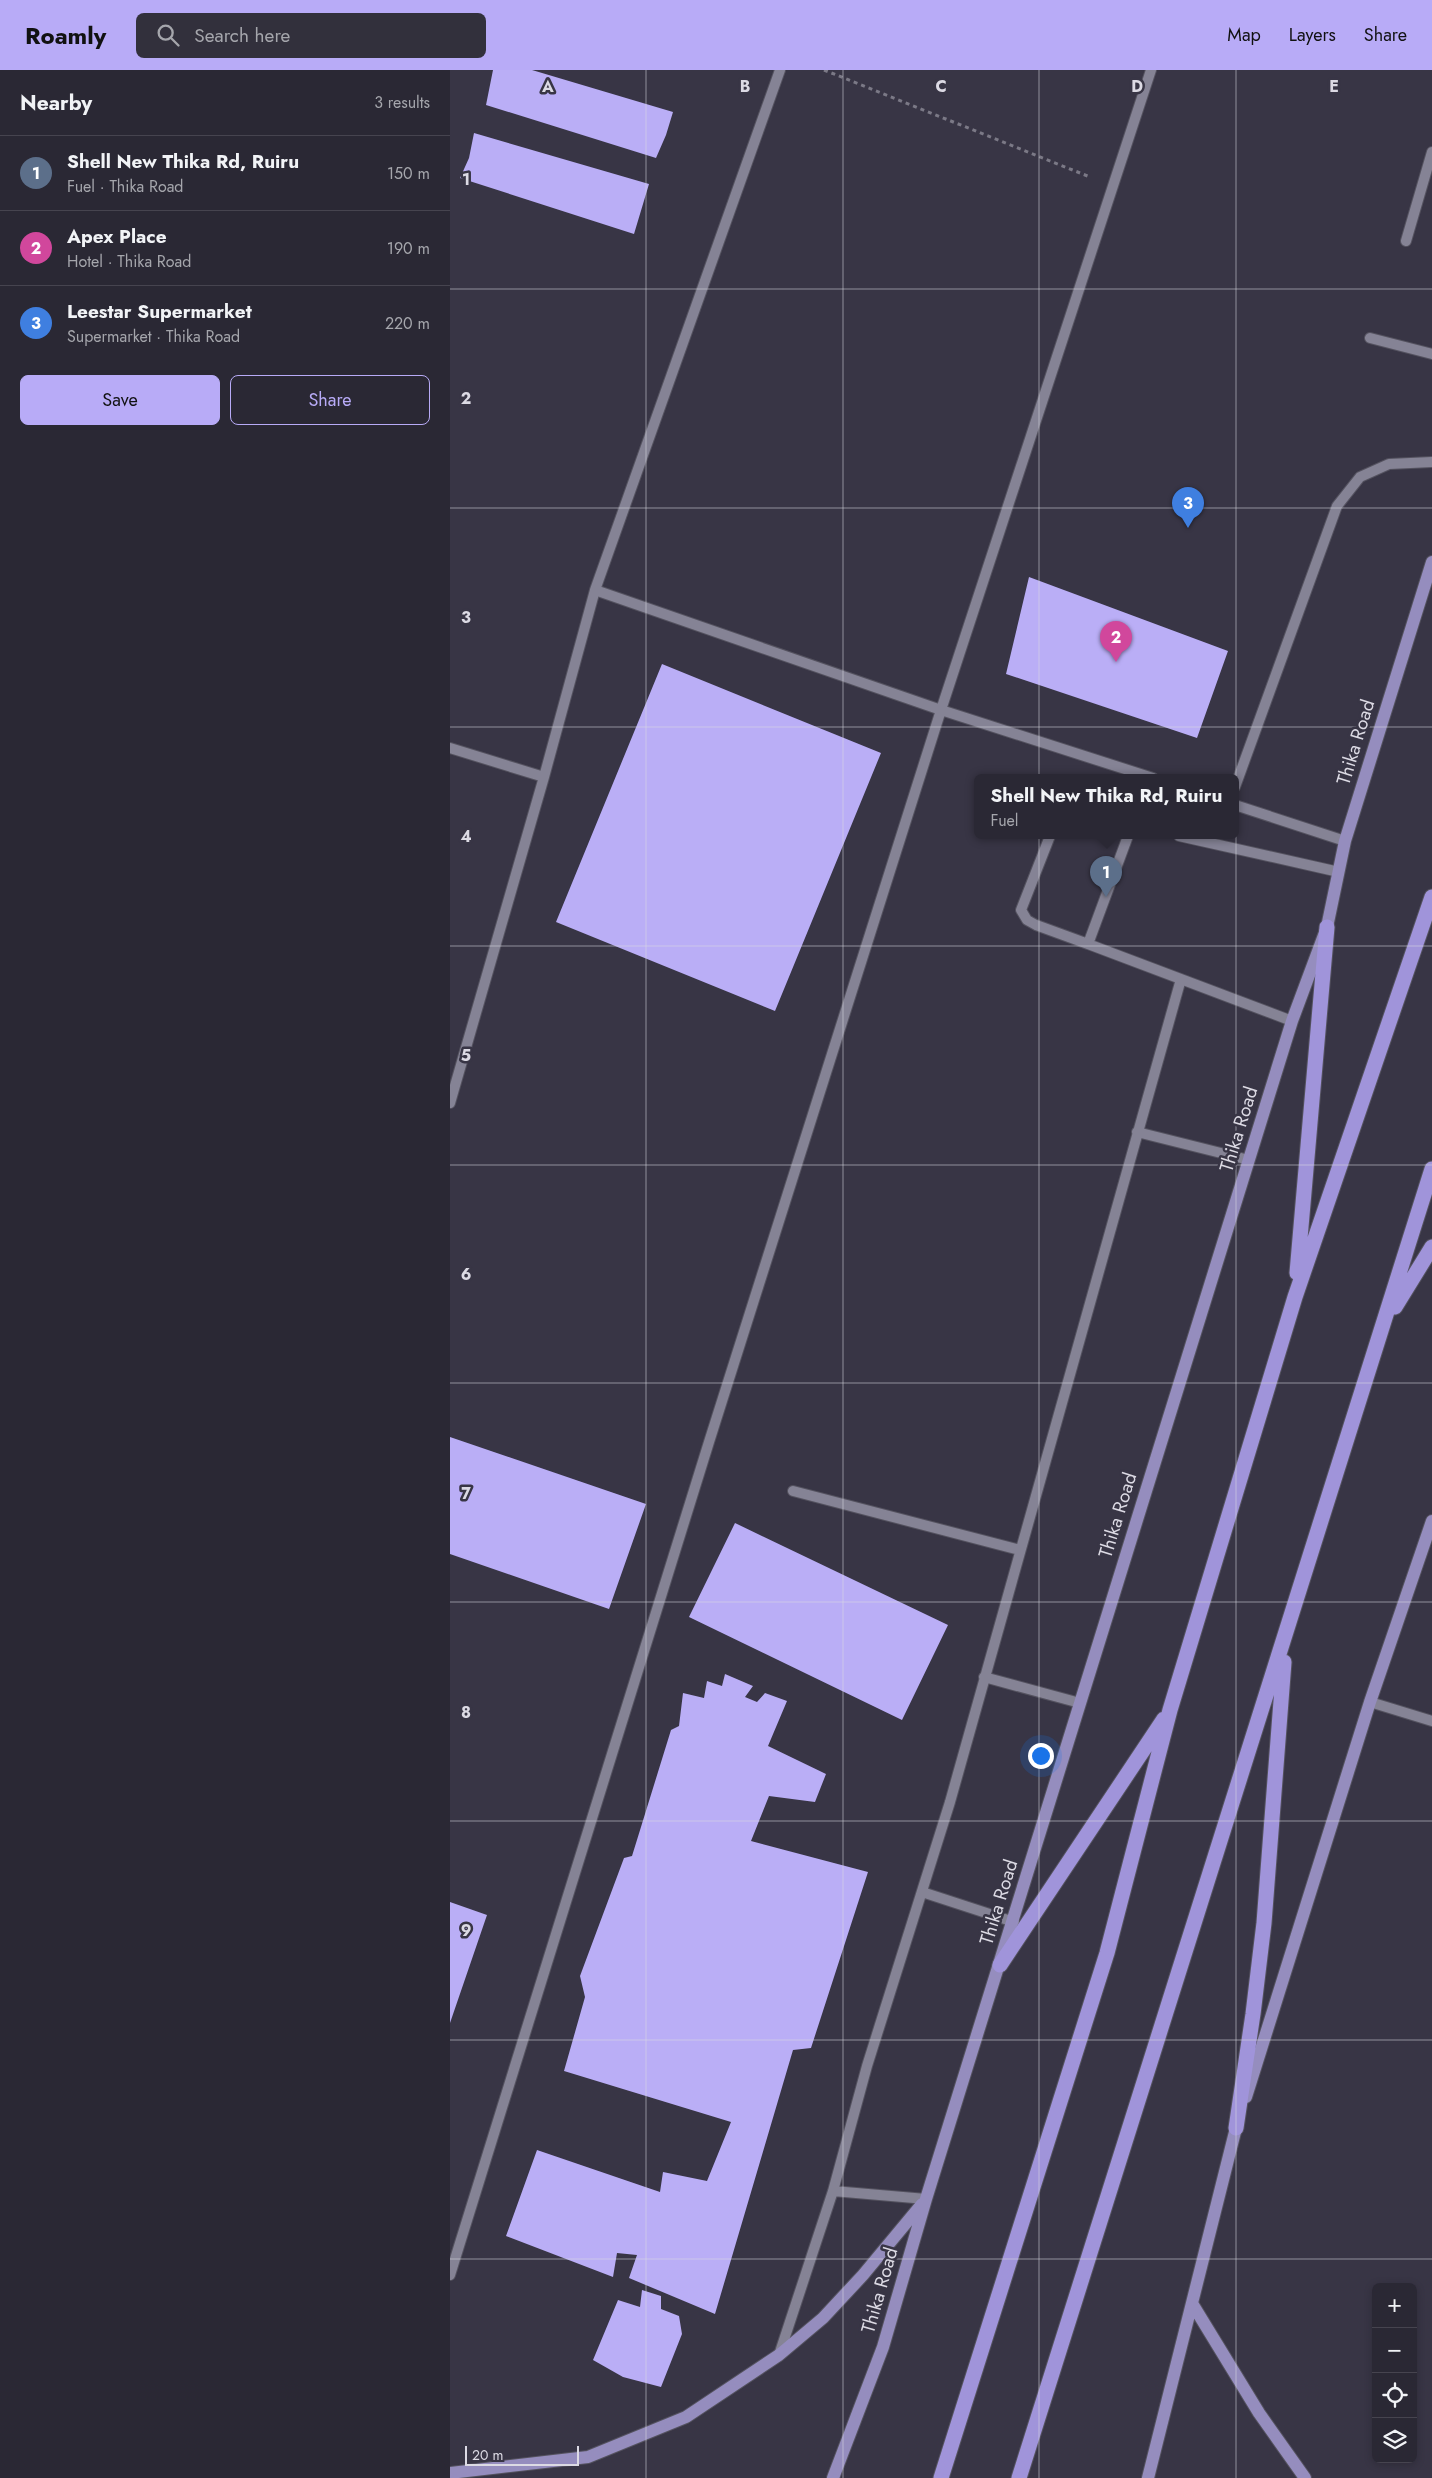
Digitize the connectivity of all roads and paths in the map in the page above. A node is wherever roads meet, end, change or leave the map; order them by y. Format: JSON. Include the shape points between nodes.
{"nodes":[{"id":1,"x":780,"y":70,"type":"edge"},
{"id":2,"x":824,"y":70,"type":"edge"},
{"id":3,"x":1151,"y":70,"type":"edge"},
{"id":4,"x":1432,"y":152,"type":"edge"},
{"id":5,"x":1111,"y":185,"type":"junction"},
{"id":6,"x":1406,"y":241,"type":"dead end"},
{"id":7,"x":1370,"y":338,"type":"dead end"},
{"id":8,"x":1432,"y":354,"type":"edge"},
{"id":9,"x":1432,"y":462,"type":"edge"},
{"id":10,"x":1432,"y":562,"type":"edge"},
{"id":11,"x":595,"y":590,"type":"junction"},
{"id":12,"x":941,"y":710,"type":"junction"},
{"id":13,"x":450,"y":748,"type":"edge"},
{"id":14,"x":1140,"y":774,"type":"edge"},
{"id":15,"x":1239,"y":776,"type":"edge"},
{"id":16,"x":544,"y":777,"type":"junction"},
{"id":17,"x":1239,"y":806,"type":"edge"},
{"id":18,"x":1049,"y":839,"type":"edge"},
{"id":19,"x":1127,"y":839,"type":"edge"},
{"id":20,"x":1192,"y":839,"type":"edge"},
{"id":21,"x":1345,"y":841,"type":"junction"},
{"id":22,"x":1339,"y":872,"type":"junction"},
{"id":23,"x":1432,"y":897,"type":"edge"},
{"id":24,"x":1327,"y":927,"type":"junction"},
{"id":25,"x":1088,"y":944,"type":"junction"},
{"id":26,"x":1181,"y":979,"type":"junction"},
{"id":27,"x":1292,"y":1021,"type":"junction"},
{"id":28,"x":450,"y":1103,"type":"edge"},
{"id":29,"x":1137,"y":1132,"type":"junction"},
{"id":30,"x":1249,"y":1160,"type":"junction"},
{"id":31,"x":1432,"y":1169,"type":"edge"},
{"id":32,"x":1432,"y":1247,"type":"edge"},
{"id":33,"x":1294,"y":1297,"type":"junction"},
{"id":34,"x":1382,"y":1328,"type":"junction"},
{"id":35,"x":793,"y":1491,"type":"dead end"},
{"id":36,"x":1432,"y":1521,"type":"edge"},
{"id":37,"x":1020,"y":1550,"type":"junction"},
{"id":38,"x":1286,"y":1638,"type":"junction"},
{"id":39,"x":984,"y":1677,"type":"junction"},
{"id":40,"x":1370,"y":1702,"type":"junction"},
{"id":41,"x":1080,"y":1703,"type":"junction"},
{"id":42,"x":1170,"y":1710,"type":"junction"},
{"id":43,"x":1432,"y":1721,"type":"edge"},
{"id":44,"x":922,"y":1892,"type":"junction"},
{"id":45,"x":1014,"y":1922,"type":"junction"},
{"id":46,"x":1000,"y":1966,"type":"junction"},
{"id":47,"x":1236,"y":2128,"type":"junction"},
{"id":48,"x":833,"y":2191,"type":"junction"},
{"id":49,"x":926,"y":2199,"type":"junction"},
{"id":50,"x":450,"y":2275,"type":"edge"},
{"id":51,"x":1194,"y":2305,"type":"junction"},
{"id":52,"x":779,"y":2355,"type":"junction"},
{"id":53,"x":450,"y":2473,"type":"edge"},
{"id":54,"x":833,"y":2478,"type":"edge"},
{"id":55,"x":941,"y":2478,"type":"edge"},
{"id":56,"x":1019,"y":2478,"type":"edge"},
{"id":57,"x":1148,"y":2478,"type":"edge"},
{"id":58,"x":1305,"y":2478,"type":"edge"}],
"edges":[{"from":1,"to":11,"type":"street"},
{"from":2,"to":5,"type":"path"},
{"from":3,"to":5,"type":"street"},
{"from":4,"to":6,"type":"street"},
{"from":5,"to":12,"type":"street"},
{"from":7,"to":8,"type":"street"},
{"from":9,"to":15,"type":"street","via":[[1389,464],[1360,477],[1338,506]]},
{"from":10,"to":21,"type":"main road","name":"Thika Road"},
{"from":11,"to":12,"type":"street"},
{"from":11,"to":16,"type":"street"},
{"from":12,"to":14,"type":"street"},
{"from":12,"to":50,"type":"street","via":[[708,1442]]},
{"from":13,"to":16,"type":"street"},
{"from":16,"to":28,"type":"street"},
{"from":17,"to":21,"type":"street"},
{"from":18,"to":25,"type":"street","via":[[1021,910],[1027,920],[1036,925]]},
{"from":19,"to":25,"type":"street"},
{"from":20,"to":22,"type":"street"},
{"from":21,"to":22,"type":"main road","name":"Thika Road"},
{"from":22,"to":24,"type":"main road","name":"Thika Road"},
{"from":23,"to":33,"type":"highway"},
{"from":24,"to":27,"type":"main road","name":"Thika Road"},
{"from":24,"to":33,"type":"highway"},
{"from":25,"to":26,"type":"street"},
{"from":26,"to":27,"type":"street"},
{"from":26,"to":29,"type":"street"},
{"from":27,"to":30,"type":"main road","name":"Thika Road"},
{"from":29,"to":30,"type":"street"},
{"from":29,"to":37,"type":"street"},
{"from":30,"to":41,"type":"main road","name":"Thika Road"},
{"from":31,"to":34,"type":"highway"},
{"from":32,"to":34,"type":"highway"},
{"from":33,"to":42,"type":"highway"},
{"from":34,"to":38,"type":"highway"},
{"from":35,"to":37,"type":"street"},
{"from":36,"to":40,"type":"main road"},
{"from":37,"to":39,"type":"street"},
{"from":38,"to":47,"type":"highway","via":[[1264,1924]]},
{"from":38,"to":56,"type":"highway"},
{"from":39,"to":41,"type":"street"},
{"from":39,"to":44,"type":"street"},
{"from":40,"to":43,"type":"street"},
{"from":40,"to":47,"type":"main road"},
{"from":41,"to":45,"type":"main road","name":"Thika Road"},
{"from":42,"to":46,"type":"highway"},
{"from":42,"to":55,"type":"highway","via":[[1107,1953]]},
{"from":44,"to":45,"type":"street"},
{"from":44,"to":48,"type":"street","via":[[867,2066]]},
{"from":45,"to":46,"type":"main road","name":"Thika Road"},
{"from":46,"to":49,"type":"main road","name":"Thika Road"},
{"from":47,"to":51,"type":"main road"},
{"from":48,"to":49,"type":"street"},
{"from":48,"to":52,"type":"street"},
{"from":49,"to":52,"type":"main road","via":[[823,2318]]},
{"from":49,"to":54,"type":"main road","name":"Thika Road","via":[[883,2347]]},
{"from":51,"to":57,"type":"main road"},
{"from":51,"to":58,"type":"main road","via":[[1259,2413]]},
{"from":52,"to":53,"type":"main road","via":[[686,2416],[588,2457]]}]}
